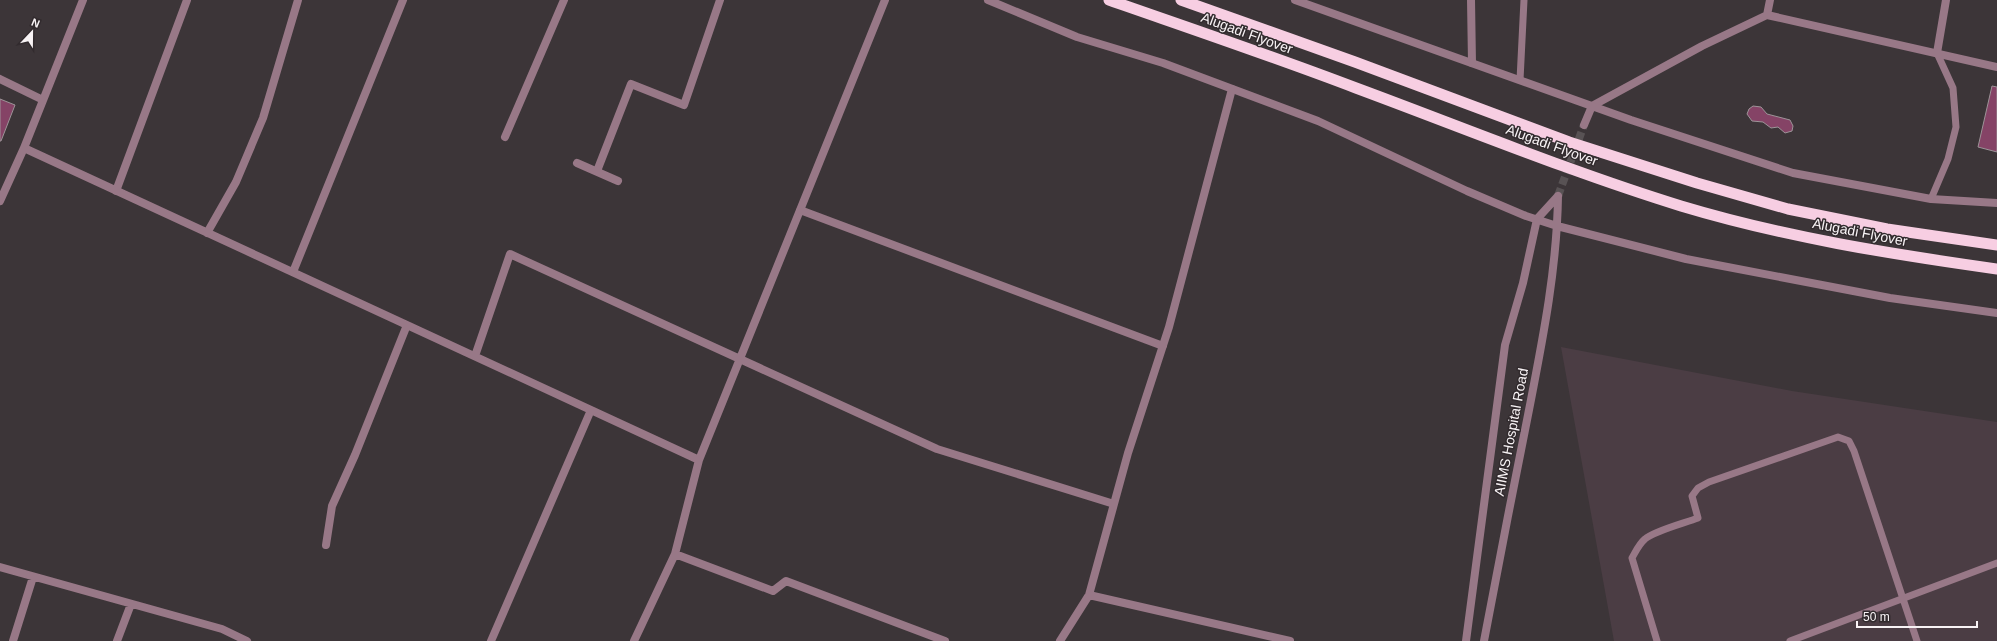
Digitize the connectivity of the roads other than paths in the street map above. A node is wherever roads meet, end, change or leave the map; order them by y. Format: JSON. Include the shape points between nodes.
{"nodes":[{"id":1,"x":83,"y":0,"type":"edge"},
{"id":2,"x":187,"y":0,"type":"edge"},
{"id":3,"x":298,"y":0,"type":"edge"},
{"id":4,"x":403,"y":0,"type":"edge"},
{"id":5,"x":564,"y":0,"type":"edge"},
{"id":6,"x":720,"y":0,"type":"edge"},
{"id":7,"x":885,"y":0,"type":"edge"},
{"id":8,"x":988,"y":0,"type":"edge"},
{"id":9,"x":1110,"y":0,"type":"edge"},
{"id":10,"x":1181,"y":0,"type":"edge"},
{"id":11,"x":1295,"y":0,"type":"edge"},
{"id":12,"x":1471,"y":0,"type":"edge"},
{"id":13,"x":1524,"y":0,"type":"edge"},
{"id":14,"x":1770,"y":0,"type":"edge"},
{"id":15,"x":1946,"y":0,"type":"edge"},
{"id":16,"x":1767,"y":15,"type":"junction"},
{"id":17,"x":1937,"y":53,"type":"junction"},
{"id":18,"x":1472,"y":63,"type":"junction"},
{"id":19,"x":1997,"y":66,"type":"edge"},
{"id":20,"x":0,"y":79,"type":"edge"},
{"id":21,"x":1520,"y":80,"type":"junction"},
{"id":22,"x":1232,"y":89,"type":"junction"},
{"id":23,"x":43,"y":100,"type":"junction"},
{"id":24,"x":1592,"y":106,"type":"junction"},
{"id":25,"x":1584,"y":126,"type":"tunnel mouth"},
{"id":26,"x":505,"y":137,"type":"dead end"},
{"id":27,"x":24,"y":148,"type":"junction"},
{"id":28,"x":577,"y":163,"type":"dead end"},
{"id":29,"x":597,"y":172,"type":"junction"},
{"id":30,"x":618,"y":181,"type":"dead end"},
{"id":31,"x":116,"y":191,"type":"junction"},
{"id":32,"x":1931,"y":198,"type":"junction"},
{"id":33,"x":0,"y":201,"type":"edge"},
{"id":34,"x":1997,"y":203,"type":"edge"},
{"id":35,"x":800,"y":210,"type":"junction"},
{"id":36,"x":1537,"y":219,"type":"junction"},
{"id":37,"x":1558,"y":226,"type":"junction"},
{"id":38,"x":207,"y":233,"type":"junction"},
{"id":39,"x":1997,"y":245,"type":"edge"},
{"id":40,"x":1997,"y":269,"type":"edge"},
{"id":41,"x":293,"y":272,"type":"junction"},
{"id":42,"x":1997,"y":313,"type":"edge"},
{"id":43,"x":407,"y":325,"type":"junction"},
{"id":44,"x":1163,"y":346,"type":"junction"},
{"id":45,"x":475,"y":356,"type":"junction"},
{"id":46,"x":740,"y":358,"type":"junction"},
{"id":47,"x":591,"y":410,"type":"junction"},
{"id":48,"x":699,"y":460,"type":"junction"},
{"id":49,"x":1114,"y":504,"type":"junction"},
{"id":50,"x":326,"y":545,"type":"dead end"},
{"id":51,"x":675,"y":554,"type":"junction"},
{"id":52,"x":1997,"y":564,"type":"edge"},
{"id":53,"x":0,"y":567,"type":"edge"},
{"id":54,"x":33,"y":577,"type":"junction"},
{"id":55,"x":1089,"y":595,"type":"junction"},
{"id":56,"x":1902,"y":598,"type":"junction"},
{"id":57,"x":130,"y":604,"type":"junction"},
{"id":58,"x":13,"y":641,"type":"edge"},
{"id":59,"x":117,"y":641,"type":"edge"},
{"id":60,"x":247,"y":641,"type":"edge"},
{"id":61,"x":492,"y":641,"type":"edge"},
{"id":62,"x":634,"y":641,"type":"edge"},
{"id":63,"x":945,"y":641,"type":"edge"},
{"id":64,"x":1060,"y":641,"type":"edge"},
{"id":65,"x":1290,"y":641,"type":"edge"},
{"id":66,"x":1466,"y":641,"type":"edge"},
{"id":67,"x":1484,"y":641,"type":"edge"},
{"id":68,"x":1657,"y":641,"type":"edge"},
{"id":69,"x":1790,"y":641,"type":"edge"},
{"id":70,"x":1917,"y":641,"type":"edge"}],
"edges":[{"from":1,"to":23,"type":"street"},
{"from":2,"to":31,"type":"street"},
{"from":3,"to":38,"type":"street","via":[[263,118],[236,182]]},
{"from":4,"to":41,"type":"street"},
{"from":5,"to":26,"type":"street"},
{"from":6,"to":29,"type":"street","via":[[684,105],[631,84]]},
{"from":7,"to":35,"type":"street"},
{"from":8,"to":22,"type":"street","via":[[1077,37],[1162,63]]},
{"from":9,"to":40,"type":"highway","name":"Alugadi Flyover","bridge":true,"via":[[1351,86],[1549,161],[1681,206],[1781,232],[1881,252]]},
{"from":10,"to":39,"type":"highway","name":"Alugadi Flyover","bridge":true,"via":[[1568,142],[1698,183],[1796,210],[1888,229]]},
{"from":11,"to":18,"type":"street"},
{"from":12,"to":18,"type":"street"},
{"from":13,"to":21,"type":"lane"},
{"from":14,"to":16,"type":"street"},
{"from":15,"to":17,"type":"street"},
{"from":16,"to":17,"type":"street"},
{"from":16,"to":24,"type":"street","via":[[1702,46]]},
{"from":17,"to":19,"type":"street"},
{"from":17,"to":32,"type":"lane","via":[[1954,88],[1956,127],[1948,159]]},
{"from":18,"to":21,"type":"street"},
{"from":20,"to":23,"type":"street"},
{"from":21,"to":24,"type":"street"},
{"from":22,"to":36,"type":"street","via":[[1318,121],[1467,191]]},
{"from":22,"to":44,"type":"street"},
{"from":23,"to":27,"type":"street"},
{"from":24,"to":25,"type":"street"},
{"from":24,"to":32,"type":"street","via":[[1793,173]]},
{"from":27,"to":31,"type":"street"},
{"from":27,"to":33,"type":"street"},
{"from":28,"to":29,"type":"street"},
{"from":29,"to":30,"type":"street"},
{"from":31,"to":38,"type":"street"},
{"from":32,"to":34,"type":"street"},
{"from":35,"to":44,"type":"street"},
{"from":35,"to":46,"type":"street"},
{"from":36,"to":37,"type":"street"},
{"from":36,"to":37,"type":"street","name":"AIIMS Hospital Road","via":[[1558,196]]},
{"from":36,"to":66,"type":"street","name":"AIIMS Hospital Road","via":[[1505,345]]},
{"from":37,"to":42,"type":"street","via":[[1686,259],[1890,298]]},
{"from":37,"to":67,"type":"street","name":"AIIMS Hospital Road","via":[[1538,361]]},
{"from":38,"to":41,"type":"street"},
{"from":41,"to":43,"type":"street"},
{"from":43,"to":45,"type":"street"},
{"from":43,"to":50,"type":"street","via":[[332,506]]},
{"from":44,"to":49,"type":"street"},
{"from":45,"to":46,"type":"street","via":[[510,254]]},
{"from":45,"to":47,"type":"street"},
{"from":46,"to":48,"type":"street"},
{"from":46,"to":49,"type":"street","via":[[937,449]]},
{"from":47,"to":48,"type":"street"},
{"from":47,"to":61,"type":"street"},
{"from":48,"to":51,"type":"street"},
{"from":49,"to":55,"type":"street"},
{"from":51,"to":62,"type":"street"},
{"from":51,"to":63,"type":"street","via":[[773,591],[786,581]]},
{"from":52,"to":56,"type":"lane"},
{"from":53,"to":54,"type":"street"},
{"from":54,"to":57,"type":"street"},
{"from":54,"to":58,"type":"street"},
{"from":55,"to":64,"type":"street"},
{"from":55,"to":65,"type":"street"},
{"from":56,"to":68,"type":"lane","via":[[1854,451],[1849,441],[1838,437],[1698,488],[1692,496],[1698,518],[1654,534],[1638,546],[1632,558]]},
{"from":56,"to":69,"type":"lane"},
{"from":56,"to":70,"type":"lane"},
{"from":57,"to":59,"type":"street"},
{"from":57,"to":60,"type":"street","via":[[222,629]]}]}
